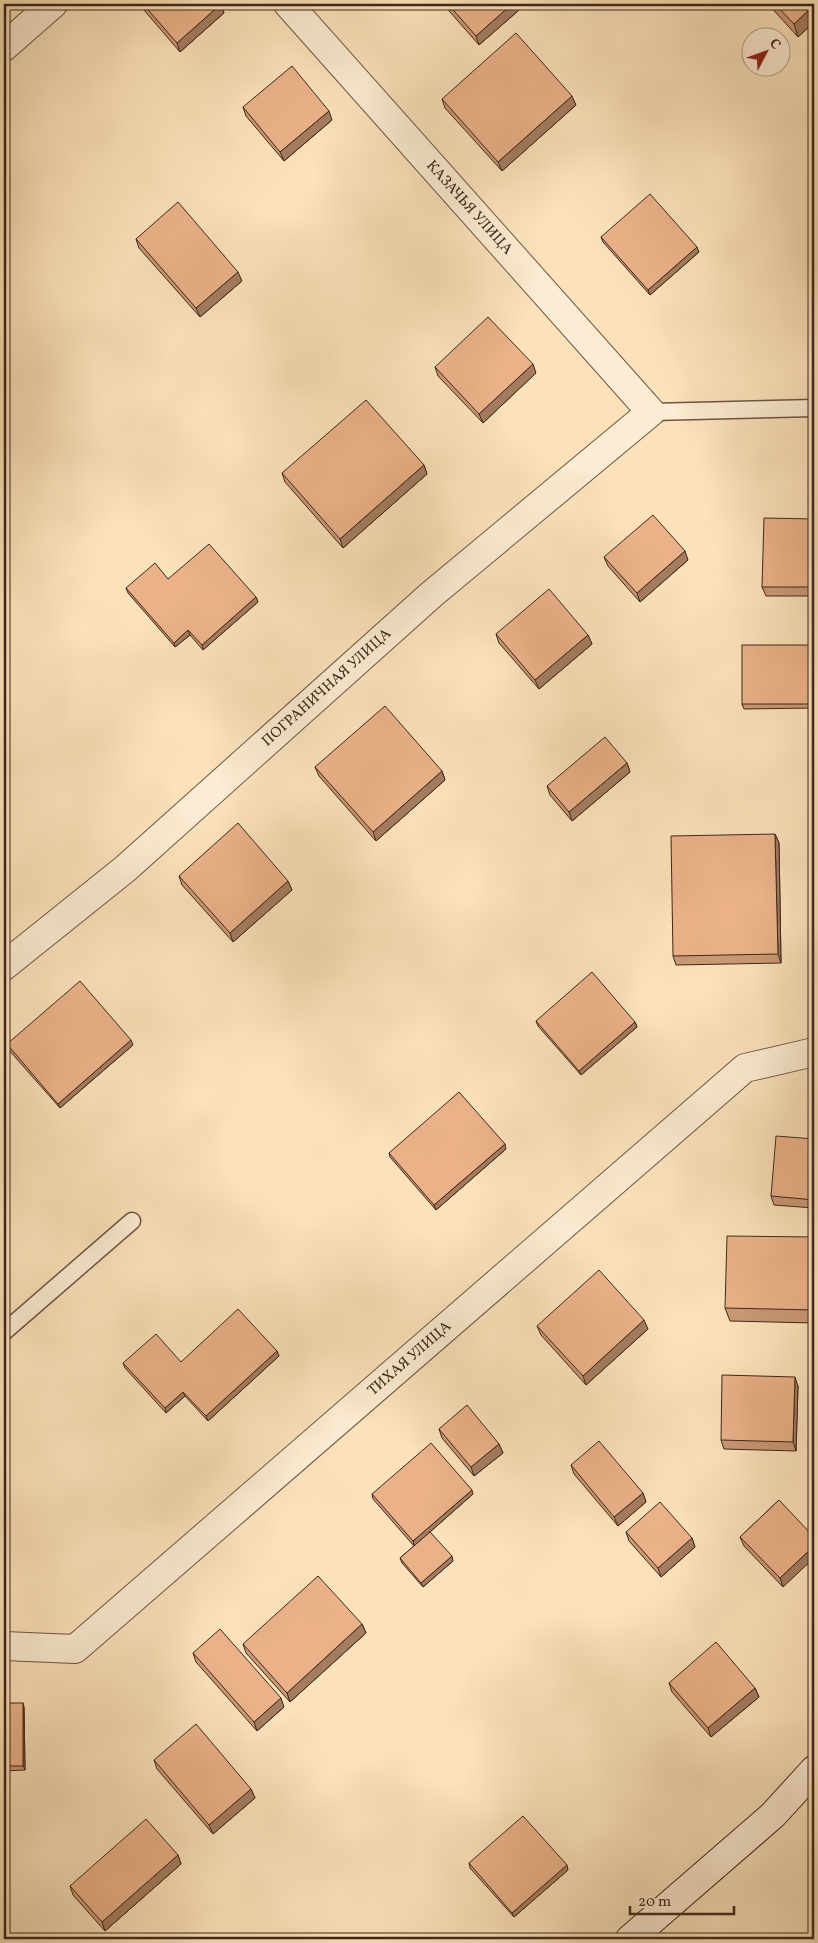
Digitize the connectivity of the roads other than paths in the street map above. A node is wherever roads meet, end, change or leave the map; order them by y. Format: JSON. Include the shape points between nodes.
{"nodes":[{"id":1,"x":53,"y":4,"type":"edge"},
{"id":2,"x":288,"y":4,"type":"edge"},
{"id":3,"x":4,"y":47,"type":"edge"},
{"id":4,"x":814,"y":408,"type":"edge"},
{"id":5,"x":651,"y":412,"type":"junction"},
{"id":6,"x":4,"y":966,"type":"edge"},
{"id":7,"x":814,"y":1052,"type":"edge"},
{"id":8,"x":132,"y":1221,"type":"dead end"},
{"id":9,"x":4,"y":1332,"type":"edge"},
{"id":10,"x":4,"y":1646,"type":"edge"},
{"id":11,"x":814,"y":1770,"type":"edge"},
{"id":12,"x":630,"y":1939,"type":"edge"}],
"edges":[{"from":1,"to":3,"type":"street"},
{"from":2,"to":5,"type":"street","name":"КАЗАЧЬЯ УЛИЦА"},
{"from":4,"to":5,"type":"lane"},
{"from":5,"to":6,"type":"street","name":"ПОГРАНИЧНАЯ УЛИЦА","via":[[432,594],[125,869]]},
{"from":7,"to":10,"type":"street","name":"ТИХАЯ УЛИЦА","via":[[745,1068],[76,1649]]},
{"from":8,"to":9,"type":"lane"},
{"from":11,"to":12,"type":"street","via":[[773,1815]]}]}
